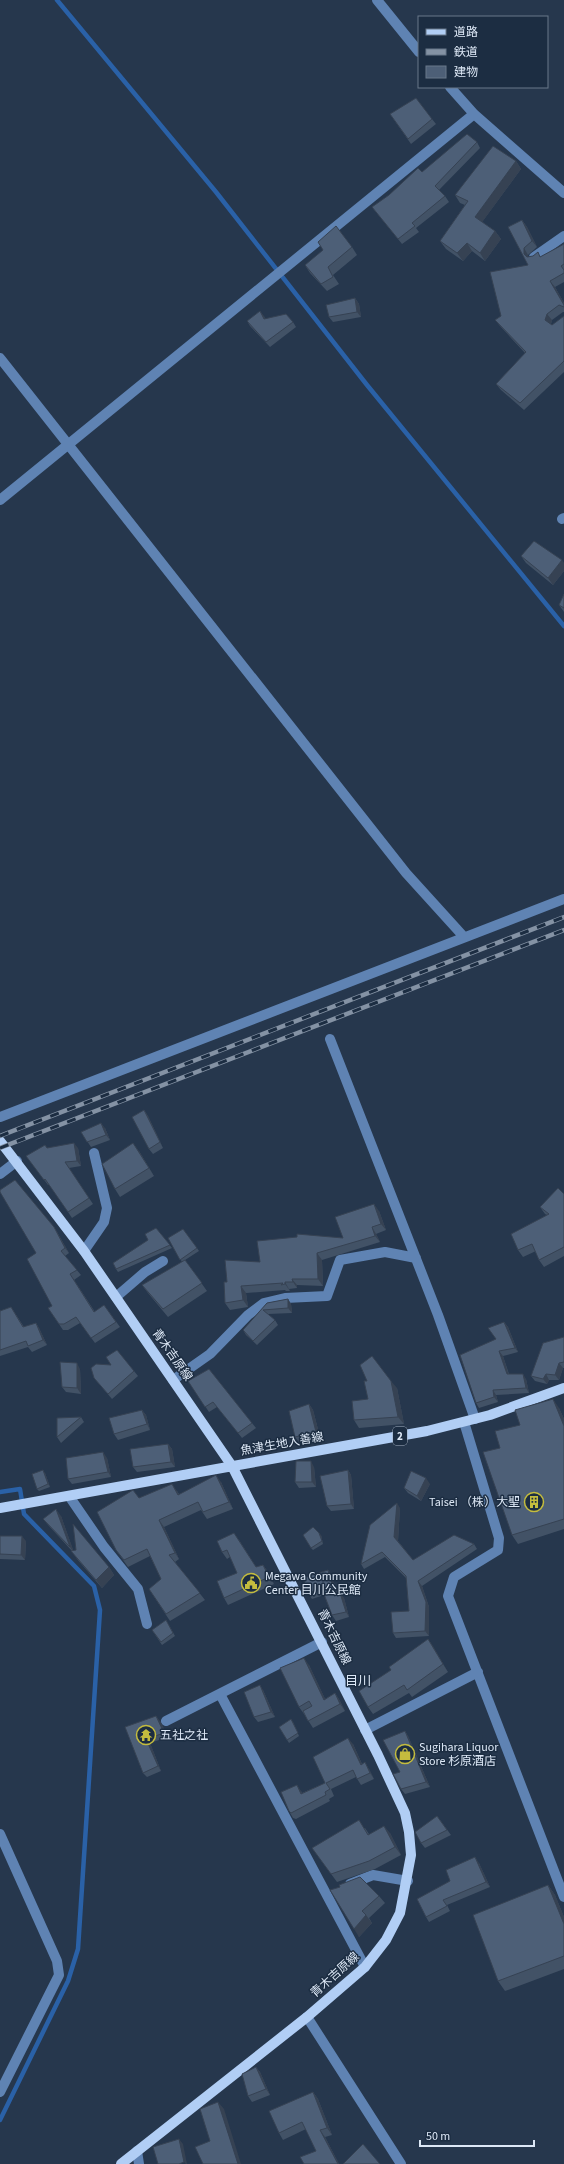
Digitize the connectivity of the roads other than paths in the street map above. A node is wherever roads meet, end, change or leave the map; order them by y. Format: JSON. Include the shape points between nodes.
{"nodes":[{"id":1,"x":377,"y":0,"type":"edge"},
{"id":2,"x":418,"y":51,"type":"edge"},
{"id":3,"x":451,"y":88,"type":"edge"},
{"id":4,"x":474,"y":114,"type":"junction"},
{"id":5,"x":564,"y":193,"type":"edge"},
{"id":6,"x":564,"y":236,"type":"edge"},
{"id":7,"x":534,"y":257,"type":"edge"},
{"id":8,"x":0,"y":358,"type":"edge"},
{"id":9,"x":70,"y":444,"type":"junction"},
{"id":10,"x":0,"y":500,"type":"edge"},
{"id":11,"x":564,"y":899,"type":"edge"},
{"id":12,"x":464,"y":937,"type":"junction"},
{"id":13,"x":330,"y":1039,"type":"dead end"},
{"id":14,"x":0,"y":1117,"type":"edge"},
{"id":15,"x":0,"y":1141,"type":"edge"},
{"id":16,"x":94,"y":1153,"type":"dead end"},
{"id":17,"x":17,"y":1161,"type":"junction"},
{"id":18,"x":0,"y":1174,"type":"edge"},
{"id":19,"x":84,"y":1251,"type":"junction"},
{"id":20,"x":416,"y":1258,"type":"junction"},
{"id":21,"x":163,"y":1260,"type":"dead end"},
{"id":22,"x":116,"y":1297,"type":"junction"},
{"id":23,"x":173,"y":1380,"type":"junction"},
{"id":24,"x":564,"y":1388,"type":"edge"},
{"id":25,"x":475,"y":1419,"type":"junction"},
{"id":26,"x":464,"y":1422,"type":"junction"},
{"id":27,"x":232,"y":1466,"type":"junction"},
{"id":28,"x":69,"y":1496,"type":"junction"},
{"id":29,"x":0,"y":1508,"type":"edge"},
{"id":30,"x":148,"y":1624,"type":"dead end"},
{"id":31,"x":322,"y":1642,"type":"junction"},
{"id":32,"x":478,"y":1672,"type":"junction"},
{"id":33,"x":220,"y":1694,"type":"junction"},
{"id":34,"x":166,"y":1721,"type":"dead end"},
{"id":35,"x":365,"y":1730,"type":"junction"},
{"id":36,"x":0,"y":1834,"type":"edge"},
{"id":37,"x":408,"y":1881,"type":"junction"},
{"id":38,"x":333,"y":1891,"type":"junction"},
{"id":39,"x":564,"y":1897,"type":"edge"},
{"id":40,"x":365,"y":1967,"type":"junction"},
{"id":41,"x":307,"y":2017,"type":"junction"},
{"id":42,"x":0,"y":2092,"type":"edge"},
{"id":43,"x":137,"y":2151,"type":"junction"},
{"id":44,"x":121,"y":2164,"type":"edge"},
{"id":45,"x":139,"y":2164,"type":"edge"},
{"id":46,"x":401,"y":2164,"type":"edge"}],
"edges":[{"from":1,"to":2,"type":"street"},
{"from":3,"to":4,"type":"street"},
{"from":4,"to":5,"type":"street"},
{"from":4,"to":9,"type":"street"},
{"from":6,"to":7,"type":"street"},
{"from":8,"to":9,"type":"street"},
{"from":9,"to":10,"type":"street"},
{"from":9,"to":12,"type":"street","via":[[406,873]]},
{"from":11,"to":12,"type":"street"},
{"from":12,"to":14,"type":"street"},
{"from":13,"to":20,"type":"street"},
{"from":15,"to":17,"type":"main road","name":"青木吉原線"},
{"from":16,"to":19,"type":"street","via":[[107,1208],[104,1222]]},
{"from":17,"to":18,"type":"street"},
{"from":17,"to":19,"type":"main road","name":"青木吉原線"},
{"from":19,"to":22,"type":"main road","name":"青木吉原線"},
{"from":20,"to":23,"type":"street","via":[[385,1252],[340,1260],[327,1296],[285,1298],[264,1303],[248,1315],[210,1354]]},
{"from":20,"to":25,"type":"street"},
{"from":21,"to":22,"type":"street"},
{"from":22,"to":23,"type":"main road","name":"青木吉原線"},
{"from":23,"to":27,"type":"main road","name":"青木吉原線"},
{"from":24,"to":25,"type":"main road","name":"魚津生地入善線","number":"2"},
{"from":25,"to":26,"type":"main road","name":"魚津生地入善線","number":"2"},
{"from":26,"to":27,"type":"main road","name":"魚津生地入善線","number":"2","via":[[362,1444]]},
{"from":26,"to":32,"type":"street","via":[[499,1538],[498,1550],[454,1577],[448,1596]]},
{"from":27,"to":28,"type":"main road","name":"魚津生地入善線","number":"2"},
{"from":27,"to":31,"type":"main road","name":"青木吉原線"},
{"from":28,"to":29,"type":"main road","name":"魚津生地入善線","number":"2"},
{"from":28,"to":30,"type":"street","via":[[104,1547],[138,1589]]},
{"from":31,"to":33,"type":"street"},
{"from":31,"to":35,"type":"main road","name":"青木吉原線"},
{"from":32,"to":35,"type":"street"},
{"from":32,"to":39,"type":"street"},
{"from":33,"to":34,"type":"street"},
{"from":33,"to":38,"type":"street"},
{"from":35,"to":37,"type":"main road","name":"青木吉原線","via":[[405,1813],[411,1855]]},
{"from":36,"to":42,"type":"street","via":[[57,1961],[59,1975]]},
{"from":37,"to":38,"type":"street","via":[[373,1875]]},
{"from":37,"to":40,"type":"main road","name":"青木吉原線","via":[[400,1913],[386,1940]]},
{"from":38,"to":40,"type":"street"},
{"from":40,"to":41,"type":"main road","name":"青木吉原線"},
{"from":41,"to":43,"type":"main road","name":"青木吉原線"},
{"from":41,"to":46,"type":"street"},
{"from":43,"to":44,"type":"main road","name":"青木吉原線"},
{"from":43,"to":45,"type":"street"}]}
